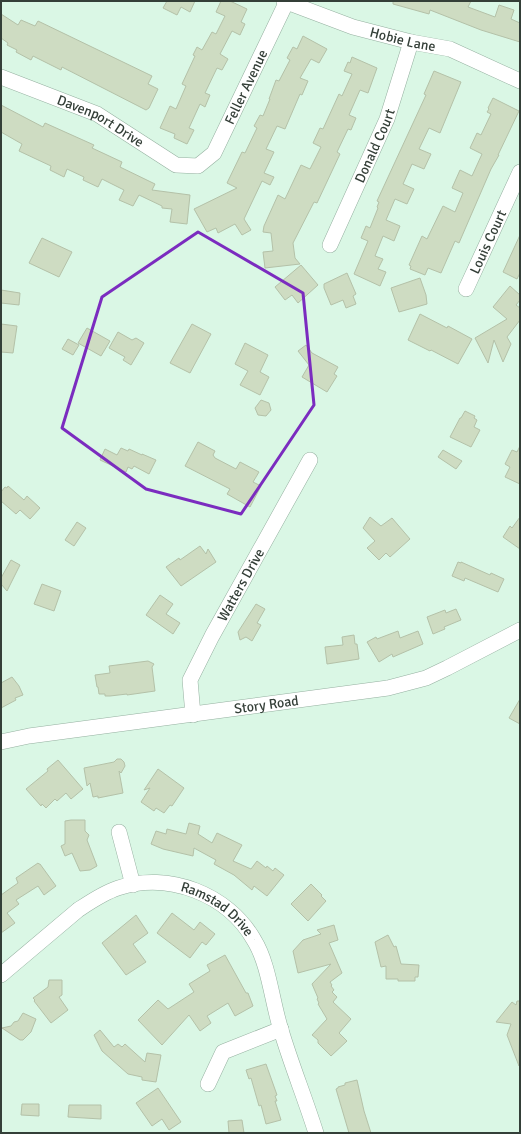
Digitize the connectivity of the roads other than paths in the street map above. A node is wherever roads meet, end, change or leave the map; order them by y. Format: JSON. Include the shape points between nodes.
{"nodes":[{"id":1,"x":286,"y":1,"type":"edge"},
{"id":2,"x":411,"y":42,"type":"junction"},
{"id":3,"x":1,"y":77,"type":"edge"},
{"id":4,"x":520,"y":81,"type":"edge"},
{"id":5,"x":198,"y":166,"type":"joint"},
{"id":6,"x":520,"y":172,"type":"edge"},
{"id":7,"x":330,"y":245,"type":"dead end"},
{"id":8,"x":466,"y":289,"type":"dead end"},
{"id":9,"x":310,"y":460,"type":"dead end"},
{"id":10,"x":520,"y":630,"type":"edge"},
{"id":11,"x":192,"y":715,"type":"junction"},
{"id":12,"x":1,"y":742,"type":"edge"},
{"id":13,"x":119,"y":832,"type":"dead end"},
{"id":14,"x":133,"y":884,"type":"junction"},
{"id":15,"x":1,"y":975,"type":"edge"},
{"id":16,"x":281,"y":1030,"type":"junction"},
{"id":17,"x":208,"y":1084,"type":"dead end"},
{"id":18,"x":316,"y":1133,"type":"edge"}],
"edges":[{"from":1,"to":2,"type":"street","name":"Hobie Lane","via":[[353,27]]},
{"from":1,"to":5,"type":"street","name":"Feller Avenue","via":[[214,153]]},
{"from":2,"to":4,"type":"street","name":"Hobie Lane","via":[[450,49]]},
{"from":2,"to":7,"type":"street","name":"Donald Court","via":[[387,119]]},
{"from":3,"to":5,"type":"street","name":"Davenport Drive","via":[[97,114],[176,165]]},
{"from":6,"to":8,"type":"street","name":"Louis Court"},
{"from":9,"to":11,"type":"street","name":"Watters Drive","via":[[190,680]]},
{"from":10,"to":11,"type":"street","name":"Story Road","via":[[426,678],[388,688]]},
{"from":11,"to":12,"type":"street","name":"Story Road","via":[[29,736]]},
{"from":13,"to":14,"type":"street"},
{"from":14,"to":15,"type":"street","name":"Ramstad Drive","via":[[117,888],[91,901]]},
{"from":14,"to":16,"type":"street","name":"Ramstad Drive","via":[[159,883],[180,886],[206,895],[233,914],[247,928],[262,954]]},
{"from":16,"to":17,"type":"street","via":[[222,1052]]},
{"from":16,"to":18,"type":"street","name":"Ramstad Drive"}]}
